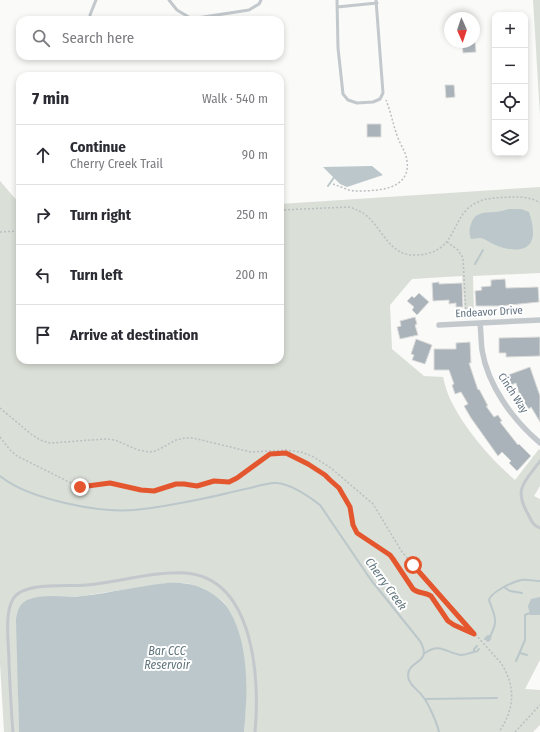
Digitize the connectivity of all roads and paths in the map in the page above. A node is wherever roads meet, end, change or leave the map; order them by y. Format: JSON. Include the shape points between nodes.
{"nodes":[{"id":1,"x":96,"y":0,"type":"edge"},
{"id":2,"x":169,"y":0,"type":"edge"},
{"id":3,"x":261,"y":0,"type":"edge"},
{"id":4,"x":337,"y":0,"type":"edge"},
{"id":5,"x":376,"y":2,"type":"edge"},
{"id":6,"x":337,"y":7,"type":"junction"},
{"id":7,"x":90,"y":16,"type":"edge"},
{"id":8,"x":187,"y":16,"type":"edge"},
{"id":9,"x":211,"y":16,"type":"edge"},
{"id":10,"x":383,"y":93,"type":"junction"},
{"id":11,"x":333,"y":184,"type":"dead end"},
{"id":12,"x":540,"y":203,"type":"edge"},
{"id":13,"x":284,"y":210,"type":"edge"},
{"id":14,"x":16,"y":231,"type":"edge"},
{"id":15,"x":0,"y":232,"type":"edge"},
{"id":16,"x":447,"y":242,"type":"junction"},
{"id":17,"x":466,"y":314,"type":"dead end"},
{"id":18,"x":540,"y":320,"type":"edge"},
{"id":19,"x":480,"y":323,"type":"junction"},
{"id":20,"x":439,"y":325,"type":"dead end"},
{"id":21,"x":0,"y":408,"type":"edge"},
{"id":22,"x":0,"y":438,"type":"edge"},
{"id":23,"x":540,"y":443,"type":"edge"},
{"id":24,"x":540,"y":461,"type":"edge"},
{"id":25,"x":540,"y":528,"type":"edge"},
{"id":26,"x":474,"y":634,"type":"junction"},
{"id":27,"x":540,"y":705,"type":"edge"},
{"id":28,"x":12,"y":732,"type":"edge"},
{"id":29,"x":256,"y":732,"type":"edge"},
{"id":30,"x":499,"y":732,"type":"edge"},
{"id":31,"x":515,"y":732,"type":"edge"}],
"edges":[{"from":1,"to":7,"type":"lane"},
{"from":2,"to":8,"type":"lane","via":[[177,10]]},
{"from":3,"to":9,"type":"lane","via":[[249,10]]},
{"from":4,"to":6,"type":"lane"},
{"from":5,"to":6,"type":"lane"},
{"from":5,"to":10,"type":"lane"},
{"from":6,"to":10,"type":"lane","via":[[343,94],[348,100],[357,103],[373,102],[380,99]]},
{"from":10,"to":11,"type":"path","via":[[406,155],[404,177],[389,188],[349,190]]},
{"from":12,"to":16,"type":"path","via":[[517,197],[477,202],[464,213]]},
{"from":13,"to":16,"type":"path","via":[[350,208],[360,211],[392,246],[407,254],[430,253]]},
{"from":14,"to":15,"type":"path"},
{"from":16,"to":17,"type":"path","via":[[458,250],[463,258]]},
{"from":18,"to":19,"type":"street","name":"Endeavor Drive"},
{"from":19,"to":20,"type":"street","name":"Endeavor Drive"},
{"from":19,"to":23,"type":"street","name":"Cinch Way","via":[[482,350],[492,381],[527,431]]},
{"from":21,"to":26,"type":"path","via":[[30,434],[50,443],[105,439],[149,452],[189,437],[251,452],[292,450],[312,456],[331,468],[373,504],[402,552]]},
{"from":22,"to":26,"type":"path","via":[[17,456],[73,485],[84,487],[110,483],[151,491],[176,484],[197,486],[214,481],[233,481],[270,454],[288,454],[325,475],[339,488],[350,507],[357,533],[390,555],[413,589],[431,596],[451,624]]},
{"from":24,"to":25,"type":"lane","via":[[520,491],[523,506],[535,526]]},
{"from":26,"to":30,"type":"path","via":[[501,663],[511,686],[510,709]]},
{"from":27,"to":31,"type":"path"},
{"from":28,"to":29,"type":"lane","via":[[8,627],[10,606],[19,592],[30,588],[88,585],[181,573],[202,577],[214,583],[229,597],[243,620],[254,666]]}]}
